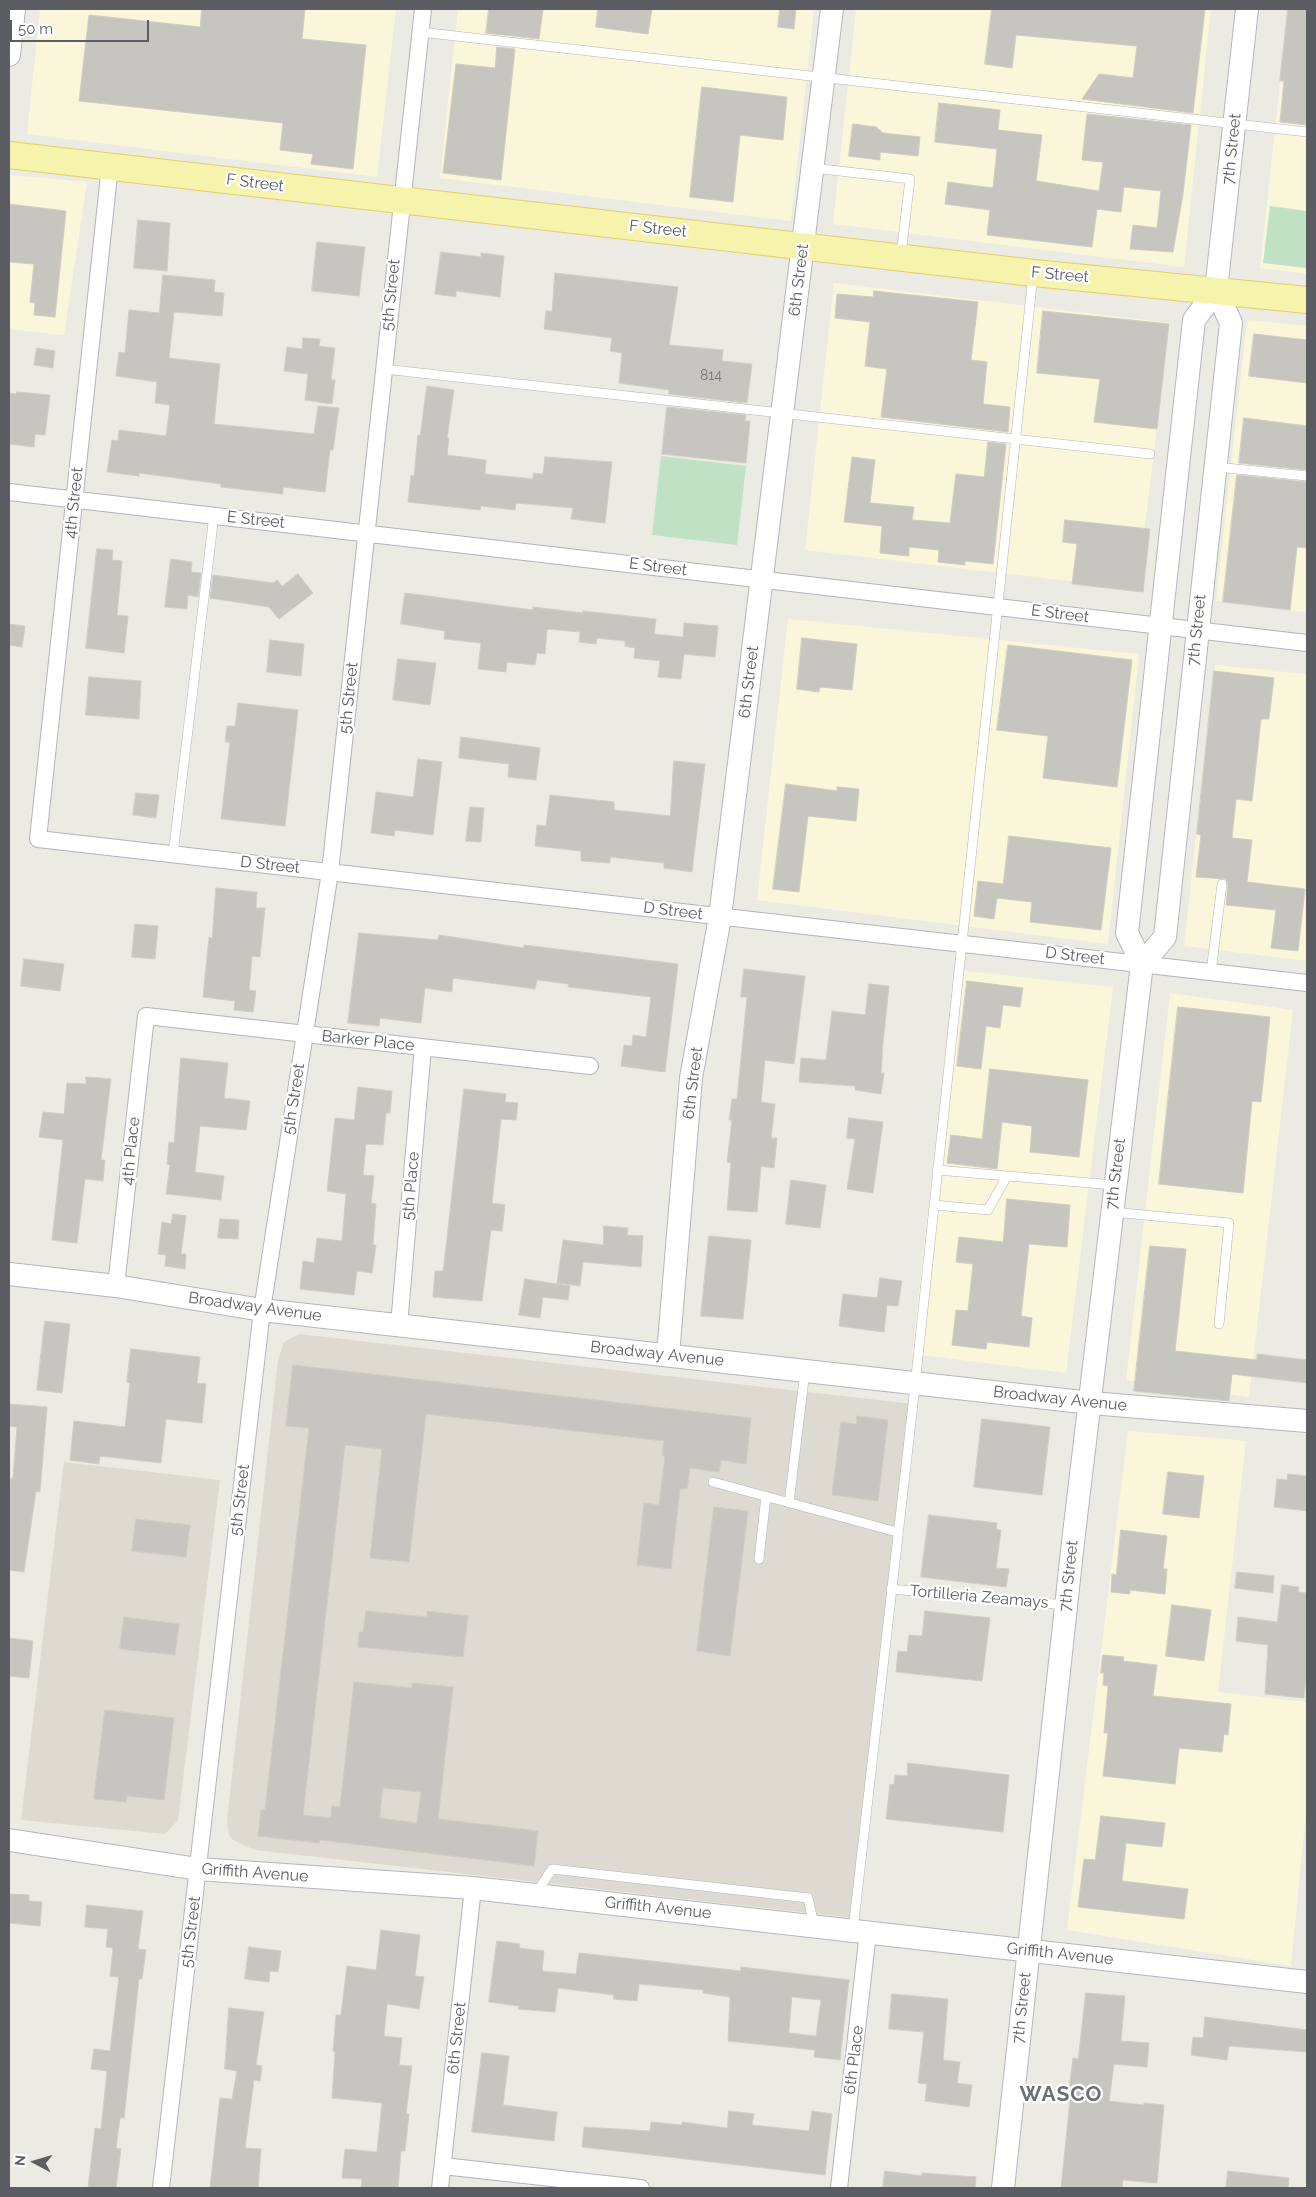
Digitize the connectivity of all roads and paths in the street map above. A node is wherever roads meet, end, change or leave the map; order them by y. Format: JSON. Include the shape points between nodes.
{"nodes":[{"id":1,"x":14,"y":9,"type":"edge"},
{"id":2,"x":423,"y":9,"type":"edge"},
{"id":3,"x":832,"y":9,"type":"edge"},
{"id":4,"x":1247,"y":9,"type":"edge"},
{"id":5,"x":420,"y":32,"type":"junction"},
{"id":6,"x":9,"y":55,"type":"edge"},
{"id":7,"x":823,"y":78,"type":"junction"},
{"id":8,"x":1235,"y":124,"type":"junction"},
{"id":9,"x":1307,"y":132,"type":"edge"},
{"id":10,"x":9,"y":155,"type":"edge"},
{"id":11,"x":110,"y":166,"type":"junction"},
{"id":12,"x":812,"y":168,"type":"junction"},
{"id":13,"x":401,"y":200,"type":"junction"},
{"id":14,"x":803,"y":246,"type":"junction"},
{"id":15,"x":901,"y":257,"type":"junction"},
{"id":16,"x":1034,"y":272,"type":"junction"},
{"id":17,"x":1216,"y":290,"type":"junction"},
{"id":18,"x":1307,"y":300,"type":"edge"},
{"id":19,"x":384,"y":368,"type":"junction"},
{"id":20,"x":783,"y":412,"type":"junction"},
{"id":21,"x":1016,"y":440,"type":"junction"},
{"id":22,"x":1150,"y":454,"type":"dead end"},
{"id":23,"x":1216,"y":467,"type":"junction"},
{"id":24,"x":1307,"y":476,"type":"edge"},
{"id":25,"x":9,"y":492,"type":"edge"},
{"id":26,"x":74,"y":500,"type":"junction"},
{"id":27,"x":214,"y":515,"type":"junction"},
{"id":28,"x":367,"y":533,"type":"junction"},
{"id":29,"x":762,"y":579,"type":"junction"},
{"id":30,"x":999,"y":606,"type":"junction"},
{"id":31,"x":1161,"y":626,"type":"junction"},
{"id":32,"x":1197,"y":630,"type":"junction"},
{"id":33,"x":1307,"y":643,"type":"edge"},
{"id":34,"x":38,"y":839,"type":"joint"},
{"id":35,"x":173,"y":854,"type":"junction"},
{"id":36,"x":330,"y":872,"type":"junction"},
{"id":37,"x":1222,"y":884,"type":"dead end"},
{"id":38,"x":720,"y":917,"type":"junction"},
{"id":39,"x":961,"y":943,"type":"junction"},
{"id":40,"x":1142,"y":964,"type":"junction"},
{"id":41,"x":1211,"y":972,"type":"junction"},
{"id":42,"x":1307,"y":982,"type":"edge"},
{"id":43,"x":146,"y":1016,"type":"joint"},
{"id":44,"x":304,"y":1034,"type":"junction"},
{"id":45,"x":424,"y":1047,"type":"junction"},
{"id":46,"x":590,"y":1066,"type":"dead end"},
{"id":47,"x":937,"y":1170,"type":"junction"},
{"id":48,"x":1007,"y":1176,"type":"junction"},
{"id":49,"x":1115,"y":1185,"type":"junction"},
{"id":50,"x":934,"y":1205,"type":"junction"},
{"id":51,"x":1112,"y":1212,"type":"junction"},
{"id":52,"x":9,"y":1274,"type":"edge"},
{"id":53,"x":116,"y":1286,"type":"junction"},
{"id":54,"x":262,"y":1310,"type":"junction"},
{"id":55,"x":1219,"y":1324,"type":"dead end"},
{"id":56,"x":399,"y":1325,"type":"junction"},
{"id":57,"x":668,"y":1355,"type":"junction"},
{"id":58,"x":805,"y":1371,"type":"junction"},
{"id":59,"x":915,"y":1384,"type":"junction"},
{"id":60,"x":1091,"y":1403,"type":"junction"},
{"id":61,"x":1307,"y":1421,"type":"edge"},
{"id":62,"x":713,"y":1482,"type":"dead end"},
{"id":63,"x":766,"y":1496,"type":"junction"},
{"id":64,"x":789,"y":1503,"type":"junction"},
{"id":65,"x":898,"y":1532,"type":"junction"},
{"id":66,"x":759,"y":1559,"type":"dead end"},
{"id":67,"x":891,"y":1589,"type":"junction"},
{"id":68,"x":1066,"y":1605,"type":"junction"},
{"id":69,"x":9,"y":1840,"type":"edge"},
{"id":70,"x":198,"y":1869,"type":"junction"},
{"id":71,"x":473,"y":1888,"type":"junction"},
{"id":72,"x":861,"y":1931,"type":"junction"},
{"id":73,"x":1029,"y":1950,"type":"junction"},
{"id":74,"x":1307,"y":1981,"type":"edge"},
{"id":75,"x":443,"y":2166,"type":"junction"},
{"id":76,"x":161,"y":2188,"type":"edge"},
{"id":77,"x":440,"y":2188,"type":"edge"},
{"id":78,"x":641,"y":2188,"type":"edge"},
{"id":79,"x":839,"y":2188,"type":"edge"},
{"id":80,"x":1003,"y":2188,"type":"edge"}],
"edges":[{"from":1,"to":6,"type":"street"},
{"from":2,"to":5,"type":"street","name":"5th Street"},
{"from":3,"to":7,"type":"street","name":"6th Street"},
{"from":4,"to":8,"type":"street","name":"7th Street"},
{"from":5,"to":7,"type":"lane"},
{"from":5,"to":13,"type":"street","name":"5th Street"},
{"from":7,"to":8,"type":"lane"},
{"from":7,"to":12,"type":"street","name":"6th Street"},
{"from":8,"to":9,"type":"lane"},
{"from":8,"to":17,"type":"street","name":"7th Street"},
{"from":10,"to":11,"type":"main road","name":"F Street"},
{"from":11,"to":13,"type":"main road","name":"F Street"},
{"from":11,"to":26,"type":"street","name":"4th Street"},
{"from":12,"to":14,"type":"street","name":"6th Street"},
{"from":12,"to":15,"type":"lane","via":[[910,179]]},
{"from":13,"to":14,"type":"main road","name":"F Street"},
{"from":13,"to":19,"type":"street","name":"5th Street"},
{"from":14,"to":15,"type":"main road","name":"F Street"},
{"from":14,"to":20,"type":"street","name":"6th Street"},
{"from":15,"to":16,"type":"main road","name":"F Street"},
{"from":16,"to":17,"type":"main road","name":"F Street"},
{"from":16,"to":21,"type":"lane"},
{"from":17,"to":18,"type":"main road","name":"F Street"},
{"from":17,"to":23,"type":"street","name":"7th Street","via":[[1231,323]]},
{"from":17,"to":31,"type":"street","name":"7th Street","via":[[1194,320]]},
{"from":19,"to":20,"type":"lane"},
{"from":19,"to":28,"type":"street","name":"5th Street"},
{"from":20,"to":21,"type":"lane"},
{"from":20,"to":29,"type":"street","name":"6th Street"},
{"from":21,"to":22,"type":"lane"},
{"from":21,"to":30,"type":"lane"},
{"from":23,"to":24,"type":"lane"},
{"from":23,"to":32,"type":"street","name":"7th Street"},
{"from":25,"to":26,"type":"street","name":"E Street"},
{"from":26,"to":27,"type":"street","name":"E Street"},
{"from":26,"to":34,"type":"street","name":"4th Street"},
{"from":27,"to":28,"type":"street","name":"E Street"},
{"from":27,"to":35,"type":"lane"},
{"from":28,"to":29,"type":"street","name":"E Street"},
{"from":28,"to":36,"type":"street","name":"5th Street"},
{"from":29,"to":30,"type":"street","name":"E Street"},
{"from":29,"to":38,"type":"street","name":"6th Street"},
{"from":30,"to":31,"type":"street","name":"E Street"},
{"from":30,"to":39,"type":"lane"},
{"from":31,"to":32,"type":"street","name":"E Street"},
{"from":31,"to":40,"type":"street","name":"7th Street","via":[[1127,932]]},
{"from":32,"to":33,"type":"street","name":"E Street"},
{"from":32,"to":40,"type":"street","name":"7th Street","via":[[1165,936]]},
{"from":34,"to":35,"type":"street","name":"D Street"},
{"from":35,"to":36,"type":"street","name":"D Street"},
{"from":36,"to":38,"type":"street","name":"D Street"},
{"from":36,"to":44,"type":"street","name":"5th Street"},
{"from":37,"to":41,"type":"lane"},
{"from":38,"to":39,"type":"street","name":"D Street"},
{"from":38,"to":57,"type":"street","name":"6th Street","via":[[691,1078]]},
{"from":39,"to":40,"type":"street","name":"D Street"},
{"from":39,"to":47,"type":"lane"},
{"from":40,"to":41,"type":"street","name":"D Street"},
{"from":40,"to":49,"type":"street","name":"7th Street"},
{"from":41,"to":42,"type":"street","name":"D Street"},
{"from":43,"to":44,"type":"street","name":"Barker Place"},
{"from":43,"to":53,"type":"street","name":"4th Place"},
{"from":44,"to":45,"type":"street","name":"Barker Place"},
{"from":44,"to":54,"type":"street","name":"5th Street"},
{"from":45,"to":46,"type":"street","name":"Barker Place"},
{"from":45,"to":56,"type":"street","name":"5th Place"},
{"from":47,"to":48,"type":"lane"},
{"from":47,"to":50,"type":"lane"},
{"from":48,"to":49,"type":"lane"},
{"from":48,"to":50,"type":"lane","via":[[988,1210]]},
{"from":49,"to":51,"type":"street","name":"7th Street"},
{"from":50,"to":59,"type":"lane"},
{"from":51,"to":55,"type":"lane","via":[[1229,1223]]},
{"from":51,"to":60,"type":"street","name":"7th Street"},
{"from":52,"to":53,"type":"street","name":"Broadway Avenue"},
{"from":53,"to":54,"type":"street","name":"Broadway Avenue"},
{"from":54,"to":56,"type":"street","name":"Broadway Avenue"},
{"from":54,"to":70,"type":"street","name":"5th Street"},
{"from":56,"to":57,"type":"street","name":"Broadway Avenue"},
{"from":57,"to":58,"type":"street","name":"Broadway Avenue"},
{"from":58,"to":59,"type":"street","name":"Broadway Avenue"},
{"from":58,"to":64,"type":"lane"},
{"from":59,"to":60,"type":"street","name":"Broadway Avenue"},
{"from":59,"to":65,"type":"lane"},
{"from":60,"to":61,"type":"street","name":"Broadway Avenue"},
{"from":60,"to":68,"type":"street","name":"7th Street"},
{"from":62,"to":63,"type":"lane"},
{"from":63,"to":64,"type":"lane"},
{"from":63,"to":66,"type":"lane"},
{"from":64,"to":65,"type":"lane"},
{"from":65,"to":67,"type":"lane"},
{"from":67,"to":68,"type":"lane","name":"Tortilleria Zeamays"},
{"from":67,"to":72,"type":"lane"},
{"from":68,"to":73,"type":"street","name":"7th Street"},
{"from":69,"to":70,"type":"street","name":"Griffith Avenue"},
{"from":70,"to":71,"type":"street","name":"Griffith Avenue"},
{"from":70,"to":76,"type":"street","name":"5th Street"},
{"from":71,"to":72,"type":"street","name":"Griffith Avenue"},
{"from":71,"to":75,"type":"street","name":"6th Street"},
{"from":72,"to":73,"type":"street","name":"Griffith Avenue"},
{"from":72,"to":79,"type":"street","name":"6th Place"},
{"from":73,"to":74,"type":"street","name":"Griffith Avenue"},
{"from":73,"to":80,"type":"street","name":"7th Street"},
{"from":75,"to":77,"type":"street","name":"6th Street"},
{"from":75,"to":78,"type":"street"}]}
